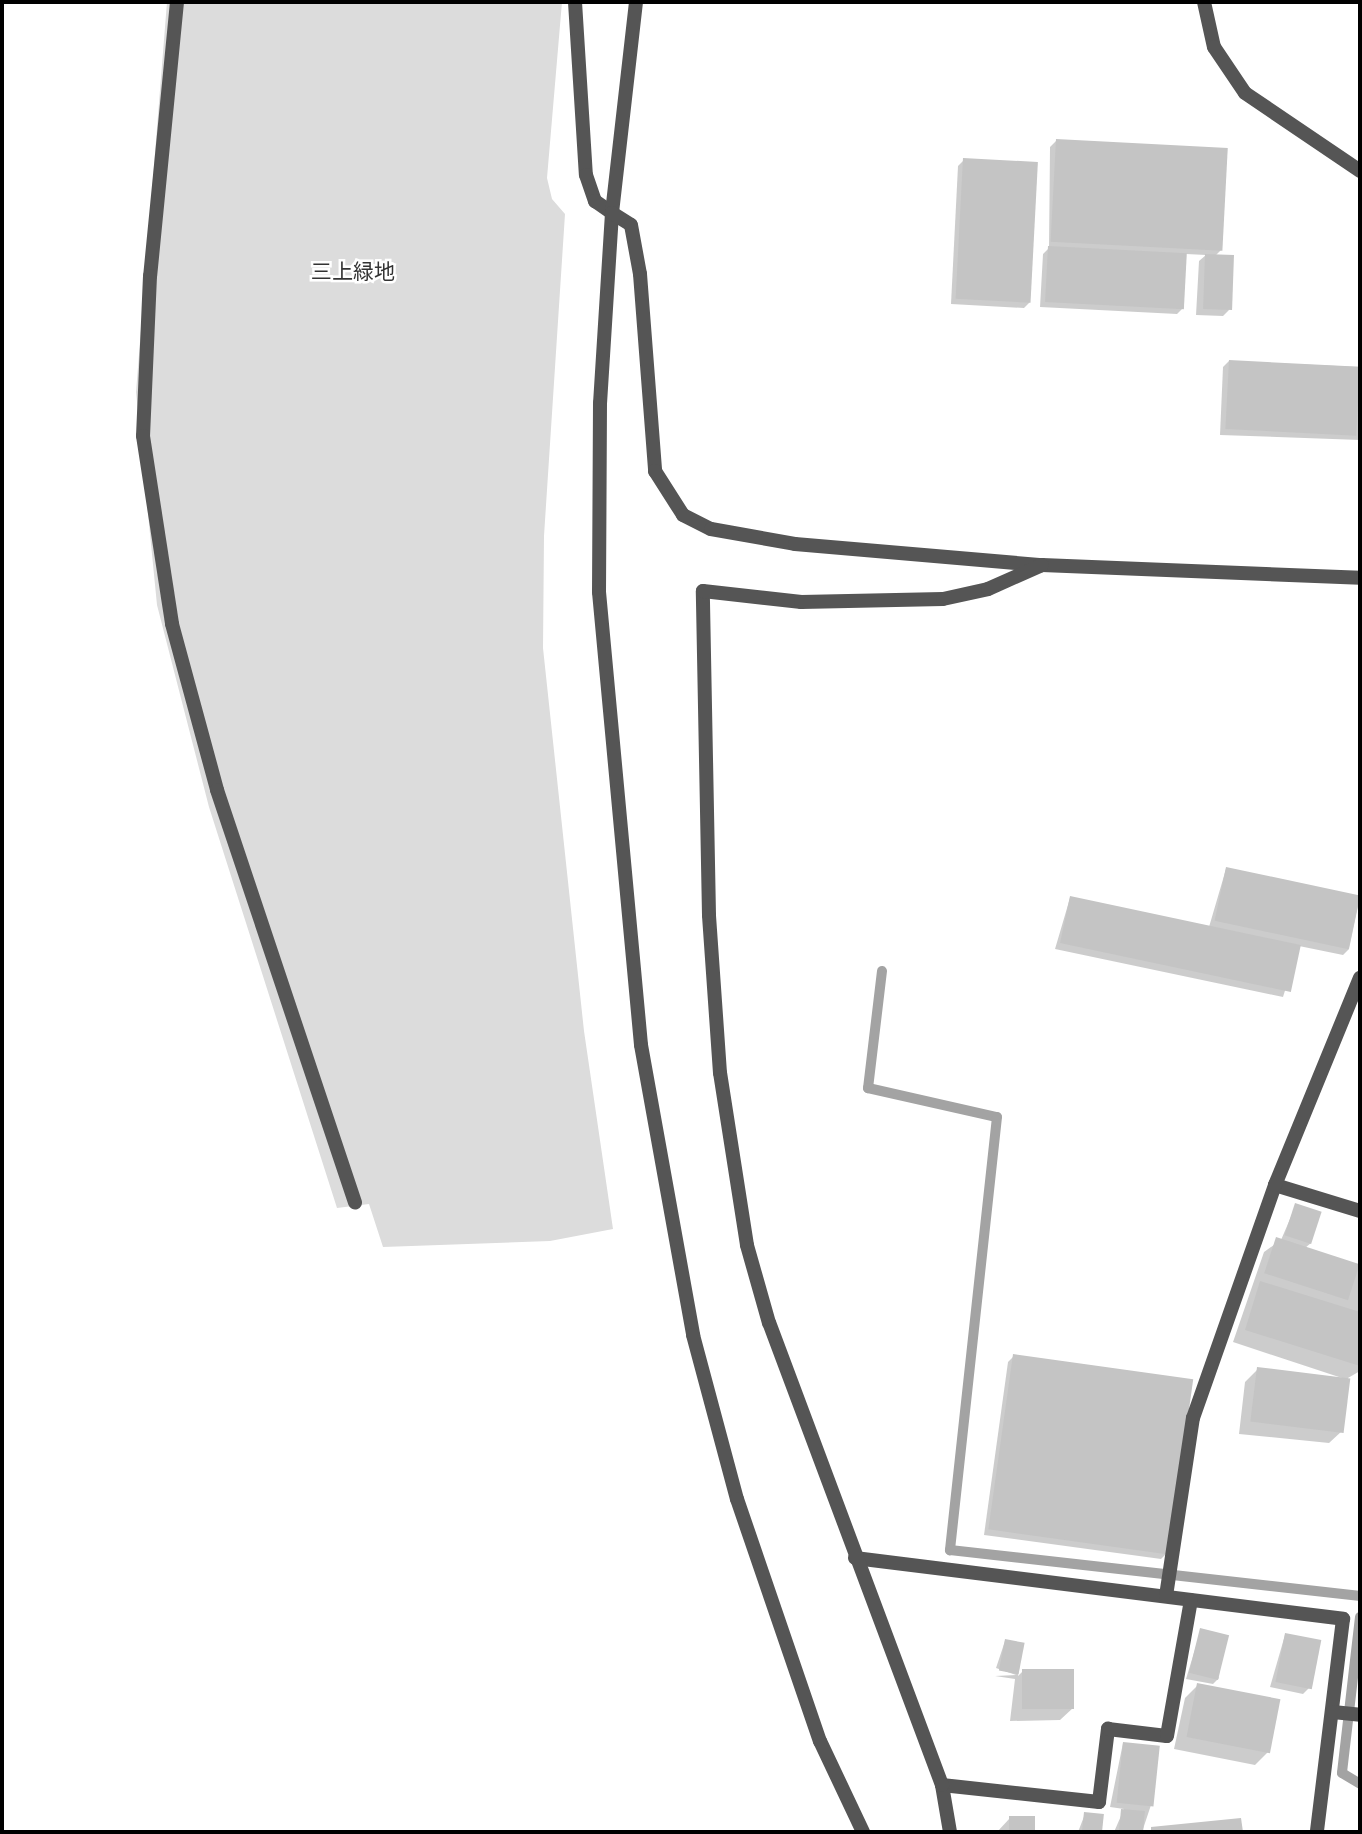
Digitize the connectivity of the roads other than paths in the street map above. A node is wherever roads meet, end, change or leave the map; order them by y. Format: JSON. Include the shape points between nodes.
{"nodes":[{"id":1,"x":177,"y":2,"type":"edge"},
{"id":2,"x":575,"y":2,"type":"edge"},
{"id":3,"x":636,"y":2,"type":"edge"},
{"id":4,"x":1203,"y":2,"type":"edge"},
{"id":5,"x":1360,"y":171,"type":"edge"},
{"id":6,"x":612,"y":213,"type":"junction"},
{"id":7,"x":1042,"y":565,"type":"junction"},
{"id":8,"x":1360,"y":578,"type":"edge"},
{"id":9,"x":1359,"y":983,"type":"edge"},
{"id":10,"x":1275,"y":1185,"type":"junction"},
{"id":11,"x":355,"y":1203,"type":"dead end"},
{"id":12,"x":1360,"y":1211,"type":"edge"},
{"id":13,"x":855,"y":1559,"type":"junction"},
{"id":14,"x":1166,"y":1597,"type":"junction"},
{"id":15,"x":1191,"y":1600,"type":"junction"},
{"id":16,"x":1334,"y":1712,"type":"junction"},
{"id":17,"x":1360,"y":1715,"type":"edge"},
{"id":18,"x":942,"y":1785,"type":"junction"},
{"id":19,"x":863,"y":1832,"type":"edge"},
{"id":20,"x":950,"y":1832,"type":"edge"},
{"id":21,"x":1317,"y":1832,"type":"edge"}],
"edges":[{"from":1,"to":11,"type":"street","via":[[150,276],[143,436],[172,624],[217,790]]},
{"from":2,"to":6,"type":"street","via":[[586,175],[595,201]]},
{"from":3,"to":6,"type":"street"},
{"from":4,"to":5,"type":"street","via":[[1214,47],[1245,93]]},
{"from":6,"to":7,"type":"street","via":[[631,225],[640,274],[655,471],[683,515],[711,529],[795,544]]},
{"from":6,"to":19,"type":"street","via":[[600,404],[599,592],[641,1045],[693,1335],[737,1499],[820,1741]]},
{"from":7,"to":8,"type":"street"},
{"from":7,"to":13,"type":"street","via":[[988,589],[943,599],[801,602],[703,591],[709,915],[720,1073],[747,1245],[765,1310]]},
{"from":9,"to":10,"type":"street"},
{"from":10,"to":12,"type":"street"},
{"from":10,"to":14,"type":"street","via":[[1193,1418]]},
{"from":13,"to":14,"type":"street"},
{"from":13,"to":18,"type":"street"},
{"from":14,"to":15,"type":"street"},
{"from":15,"to":16,"type":"street","via":[[1343,1619]]},
{"from":15,"to":18,"type":"street","via":[[1167,1736],[1108,1729],[1099,1802]]},
{"from":16,"to":17,"type":"street"},
{"from":16,"to":21,"type":"street"},
{"from":18,"to":20,"type":"street"}]}
